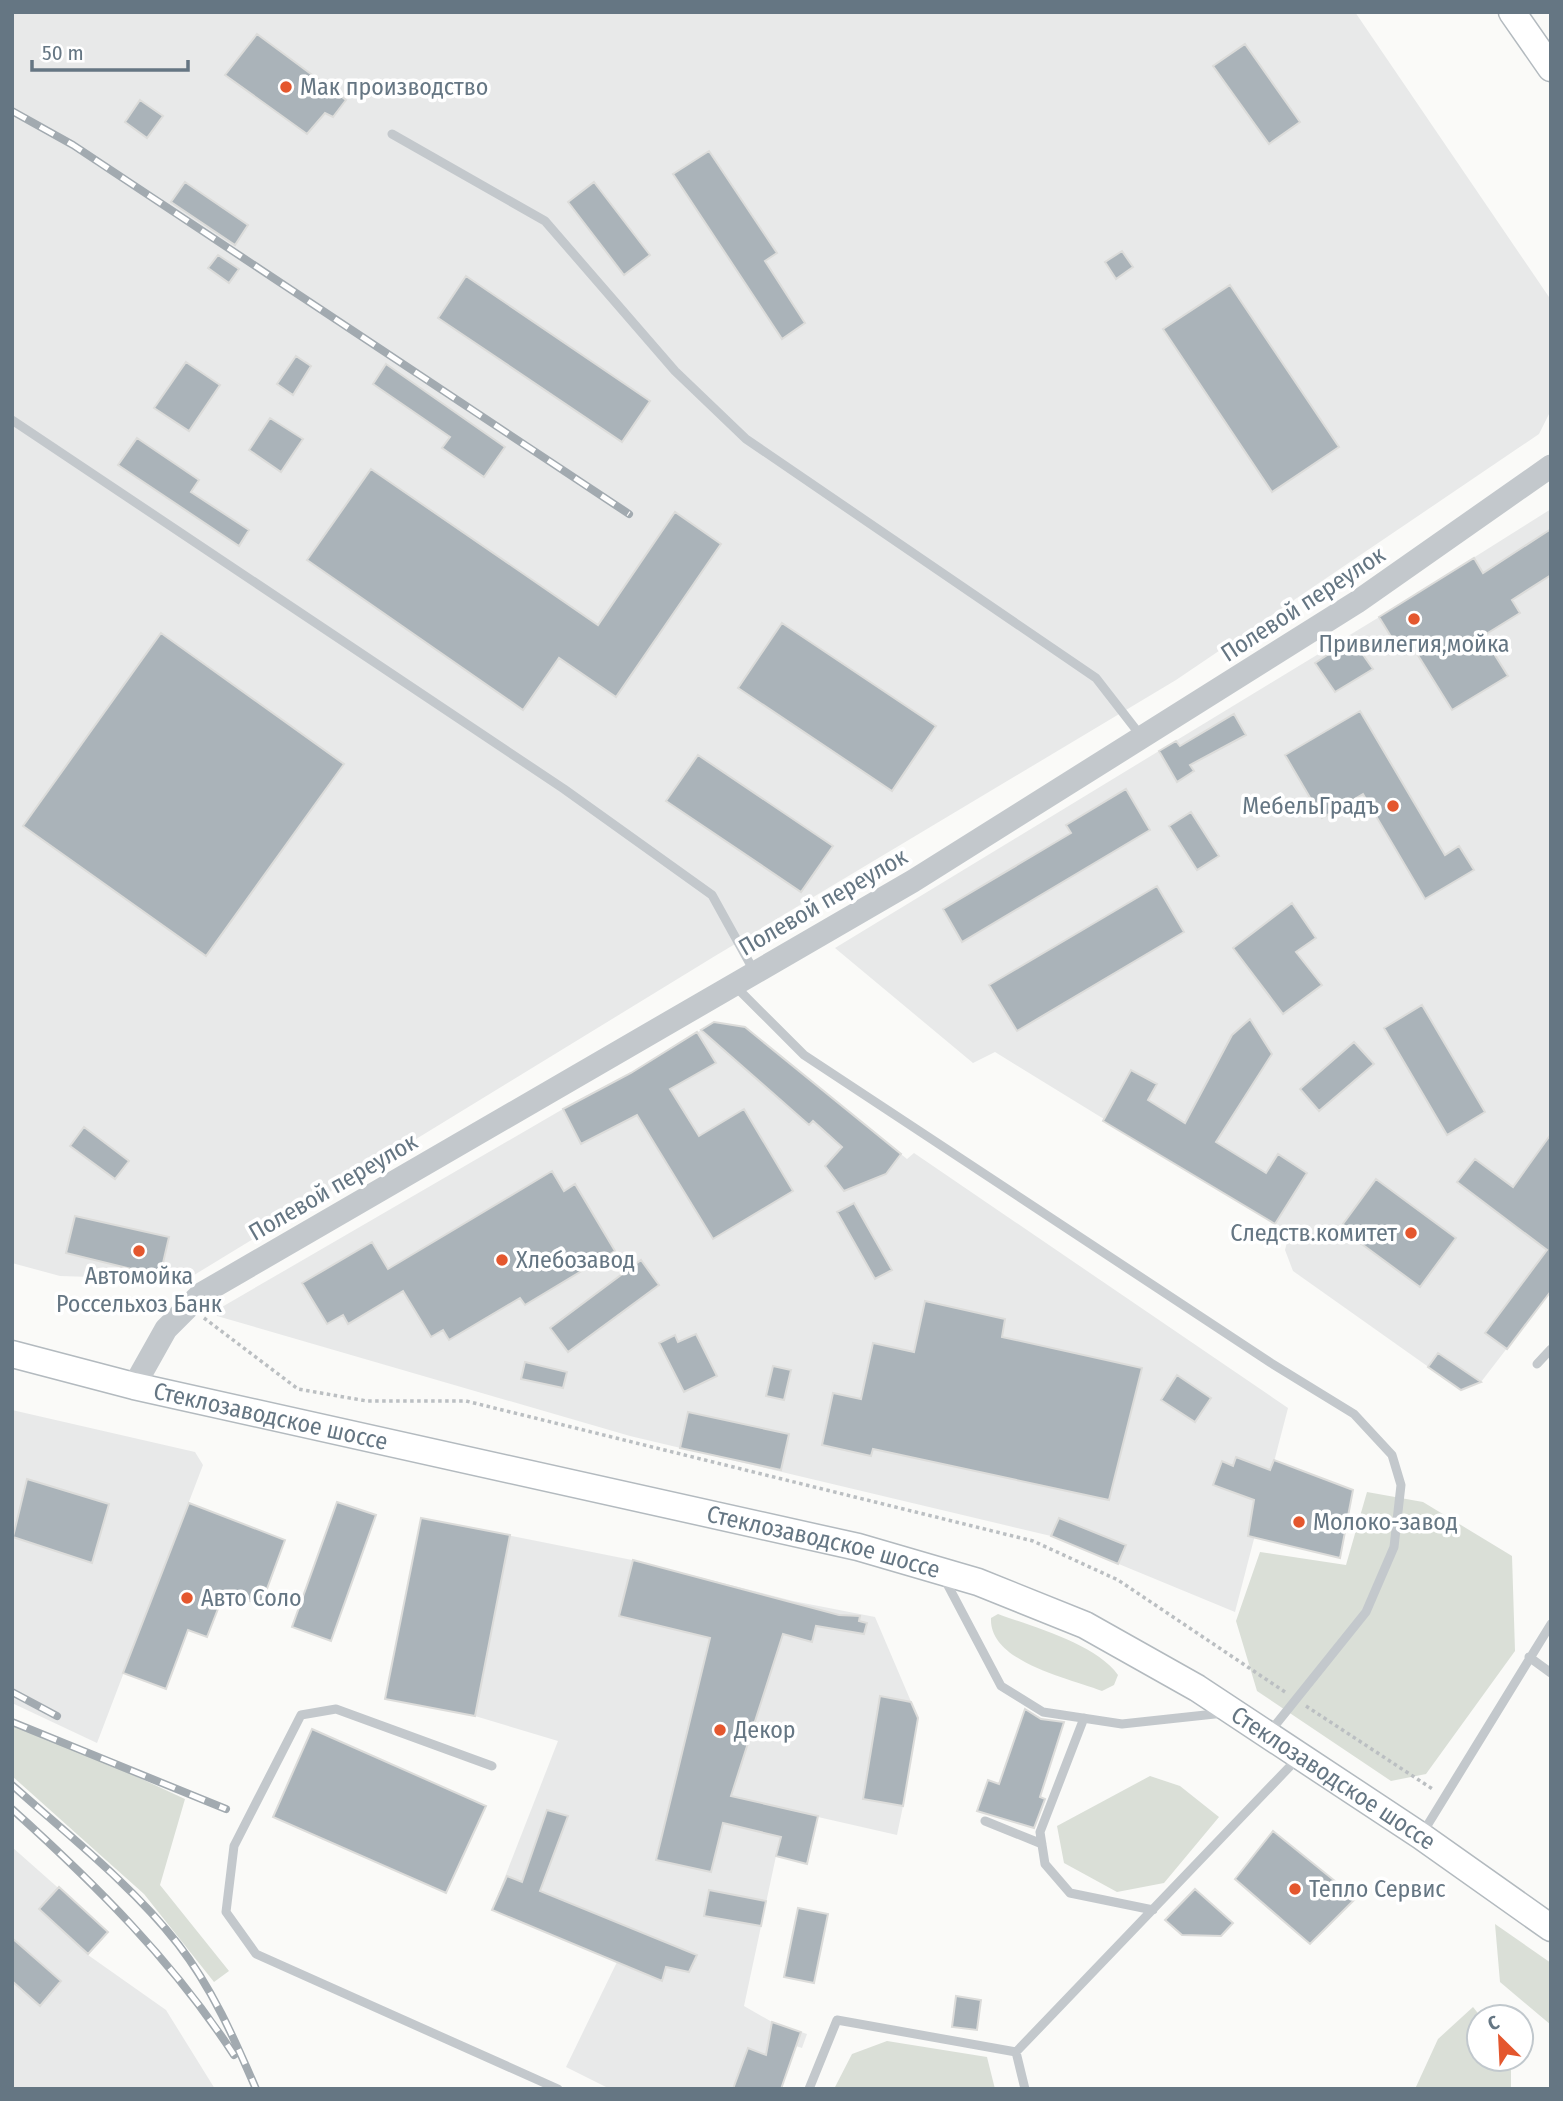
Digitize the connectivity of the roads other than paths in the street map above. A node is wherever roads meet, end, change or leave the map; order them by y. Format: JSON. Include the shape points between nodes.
{"nodes":[{"id":1,"x":1512,"y":12,"type":"edge"},
{"id":2,"x":1551,"y":68,"type":"edge"},
{"id":3,"x":392,"y":134,"type":"dead end"},
{"id":4,"x":12,"y":420,"type":"edge"},
{"id":5,"x":1551,"y":466,"type":"edge"},
{"id":6,"x":1141,"y":736,"type":"junction"},
{"id":7,"x":755,"y":972,"type":"junction"},
{"id":8,"x":734,"y":985,"type":"junction"},
{"id":9,"x":1551,"y":1349,"type":"edge"},
{"id":10,"x":12,"y":1354,"type":"edge"},
{"id":11,"x":1537,"y":1364,"type":"dead end"},
{"id":12,"x":134,"y":1386,"type":"junction"},
{"id":13,"x":938,"y":1568,"type":"junction"},
{"id":14,"x":1551,"y":1624,"type":"edge"},
{"id":15,"x":1529,"y":1657,"type":"junction"},
{"id":16,"x":1551,"y":1673,"type":"edge"},
{"id":17,"x":1235,"y":1712,"type":"junction"},
{"id":18,"x":1084,"y":1718,"type":"junction"},
{"id":19,"x":1268,"y":1734,"type":"junction"},
{"id":20,"x":1300,"y":1755,"type":"junction"},
{"id":21,"x":492,"y":1766,"type":"dead end"},
{"id":22,"x":985,"y":1821,"type":"dead end"},
{"id":23,"x":1421,"y":1836,"type":"junction"},
{"id":24,"x":1042,"y":1844,"type":"junction"},
{"id":25,"x":1153,"y":1910,"type":"junction"},
{"id":26,"x":1551,"y":1928,"type":"edge"},
{"id":27,"x":1016,"y":2052,"type":"junction"},
{"id":28,"x":558,"y":2089,"type":"edge"},
{"id":29,"x":809,"y":2089,"type":"edge"},
{"id":30,"x":1025,"y":2089,"type":"edge"}],
"edges":[{"from":1,"to":2,"type":"main road"},
{"from":3,"to":6,"type":"lane","via":[[545,221],[675,371],[746,439],[1096,678]]},
{"from":4,"to":7,"type":"lane","via":[[564,789],[712,895]]},
{"from":5,"to":6,"type":"street","name":"Полевой переулок","via":[[1357,602]]},
{"from":6,"to":7,"type":"street","name":"Полевой переулок","via":[[913,881]]},
{"from":7,"to":8,"type":"street","name":"Полевой переулок"},
{"from":8,"to":12,"type":"street","name":"Полевой переулок","via":[[201,1294],[166,1329]]},
{"from":8,"to":19,"type":"lane","via":[[804,1055],[1354,1414],[1391,1455],[1401,1485],[1394,1547],[1366,1612]]},
{"from":9,"to":11,"type":"lane"},
{"from":10,"to":12,"type":"main road","name":"Стеклозаводское шоссе"},
{"from":12,"to":13,"type":"main road","name":"Стеклозаводское шоссе"},
{"from":13,"to":17,"type":"main road","name":"Стеклозаводское шоссе","via":[[1086,1625]]},
{"from":13,"to":18,"type":"lane","via":[[1001,1686],[1043,1712]]},
{"from":14,"to":15,"type":"lane"},
{"from":15,"to":16,"type":"lane"},
{"from":15,"to":23,"type":"lane"},
{"from":17,"to":18,"type":"lane","via":[[1122,1724]]},
{"from":17,"to":19,"type":"main road","name":"Стеклозаводское шоссе"},
{"from":18,"to":24,"type":"lane","via":[[1040,1832]]},
{"from":19,"to":20,"type":"main road","name":"Стеклозаводское шоссе"},
{"from":20,"to":23,"type":"main road","name":"Стеклозаводское шоссе"},
{"from":20,"to":25,"type":"lane"},
{"from":21,"to":28,"type":"lane","via":[[337,1709],[301,1715],[234,1846],[226,1912],[256,1954]]},
{"from":22,"to":24,"type":"lane"},
{"from":23,"to":26,"type":"main road","name":"Стеклозаводское шоссе"},
{"from":24,"to":25,"type":"lane","via":[[1045,1864],[1070,1892]]},
{"from":25,"to":27,"type":"lane"},
{"from":27,"to":29,"type":"lane","via":[[837,2020]]},
{"from":27,"to":30,"type":"lane"}]}
